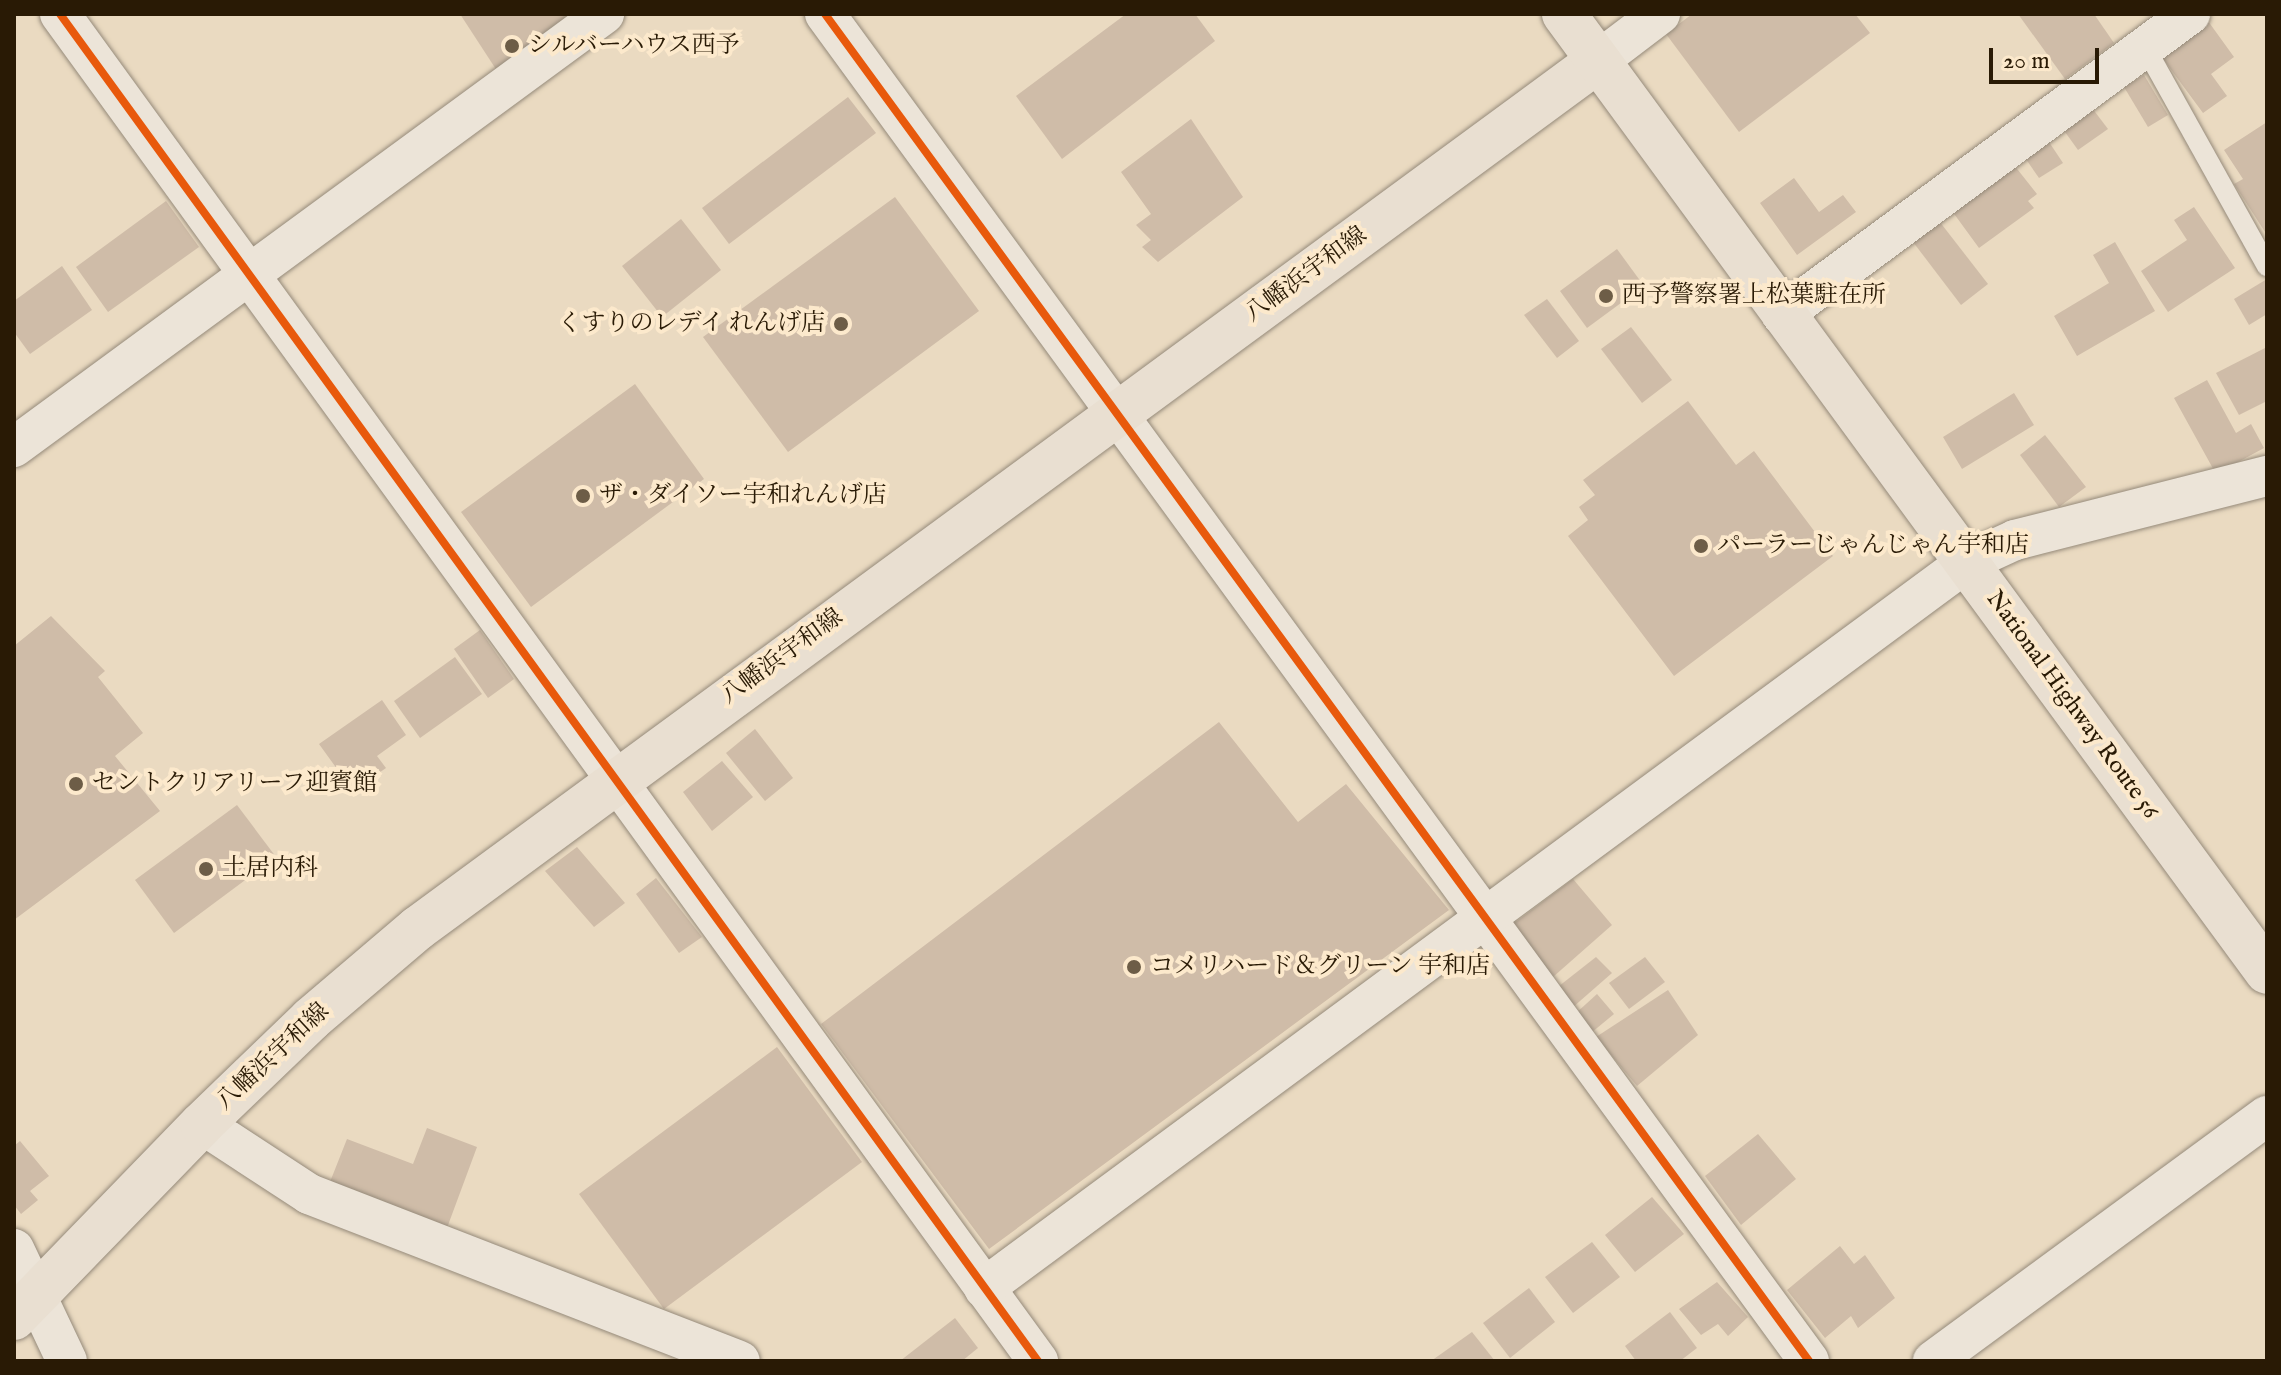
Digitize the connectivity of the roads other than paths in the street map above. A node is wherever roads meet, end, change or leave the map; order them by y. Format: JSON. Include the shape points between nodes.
{"nodes":[{"id":1,"x":60,"y":14,"type":"edge"},
{"id":2,"x":604,"y":14,"type":"edge"},
{"id":3,"x":825,"y":14,"type":"edge"},
{"id":4,"x":1564,"y":14,"type":"edge"},
{"id":5,"x":1660,"y":14,"type":"edge"},
{"id":6,"x":2190,"y":14,"type":"edge"},
{"id":7,"x":2145,"y":47,"type":"junction"},
{"id":8,"x":1598,"y":61,"type":"junction"},
{"id":9,"x":2267,"y":266,"type":"edge"},
{"id":10,"x":251,"y":273,"type":"junction"},
{"id":11,"x":1782,"y":315,"type":"junction"},
{"id":12,"x":1117,"y":413,"type":"junction"},
{"id":13,"x":14,"y":447,"type":"edge"},
{"id":14,"x":2267,"y":476,"type":"edge"},
{"id":15,"x":1967,"y":562,"type":"junction"},
{"id":16,"x":614,"y":779,"type":"junction"},
{"id":17,"x":1485,"y":916,"type":"junction"},
{"id":18,"x":2267,"y":972,"type":"edge"},
{"id":19,"x":2267,"y":1116,"type":"edge"},
{"id":20,"x":202,"y":1124,"type":"junction"},
{"id":21,"x":14,"y":1249,"type":"edge"},
{"id":22,"x":984,"y":1288,"type":"junction"},
{"id":23,"x":23,"y":1309,"type":"edge"},
{"id":24,"x":67,"y":1361,"type":"edge"},
{"id":25,"x":740,"y":1361,"type":"edge"},
{"id":26,"x":1038,"y":1361,"type":"edge"},
{"id":27,"x":1809,"y":1361,"type":"edge"},
{"id":28,"x":1933,"y":1361,"type":"edge"}],
"edges":[{"from":1,"to":10,"type":"street"},
{"from":2,"to":10,"type":"street"},
{"from":3,"to":12,"type":"street"},
{"from":4,"to":8,"type":"main road","name":"National Highway Route 56"},
{"from":5,"to":8,"type":"street"},
{"from":6,"to":7,"type":"street"},
{"from":7,"to":9,"type":"lane"},
{"from":7,"to":11,"type":"street"},
{"from":8,"to":11,"type":"main road","name":"National Highway Route 56"},
{"from":8,"to":12,"type":"main road","name":"八幡浜宇和線"},
{"from":10,"to":13,"type":"street"},
{"from":10,"to":16,"type":"street"},
{"from":11,"to":15,"type":"main road","name":"National Highway Route 56"},
{"from":12,"to":16,"type":"main road","name":"八幡浜宇和線"},
{"from":12,"to":17,"type":"street"},
{"from":14,"to":15,"type":"street","via":[[2015,540]]},
{"from":15,"to":17,"type":"street"},
{"from":15,"to":18,"type":"main road","name":"National Highway Route 56"},
{"from":16,"to":20,"type":"main road","name":"八幡浜宇和線","via":[[418,928],[311,1019]]},
{"from":16,"to":22,"type":"street"},
{"from":17,"to":22,"type":"street"},
{"from":17,"to":27,"type":"street"},
{"from":19,"to":28,"type":"street"},
{"from":20,"to":23,"type":"main road","name":"八幡浜宇和線"},
{"from":20,"to":25,"type":"street","via":[[309,1194],[401,1234]]},
{"from":21,"to":23,"type":"street"},
{"from":22,"to":26,"type":"street"},
{"from":23,"to":24,"type":"street"}]}
